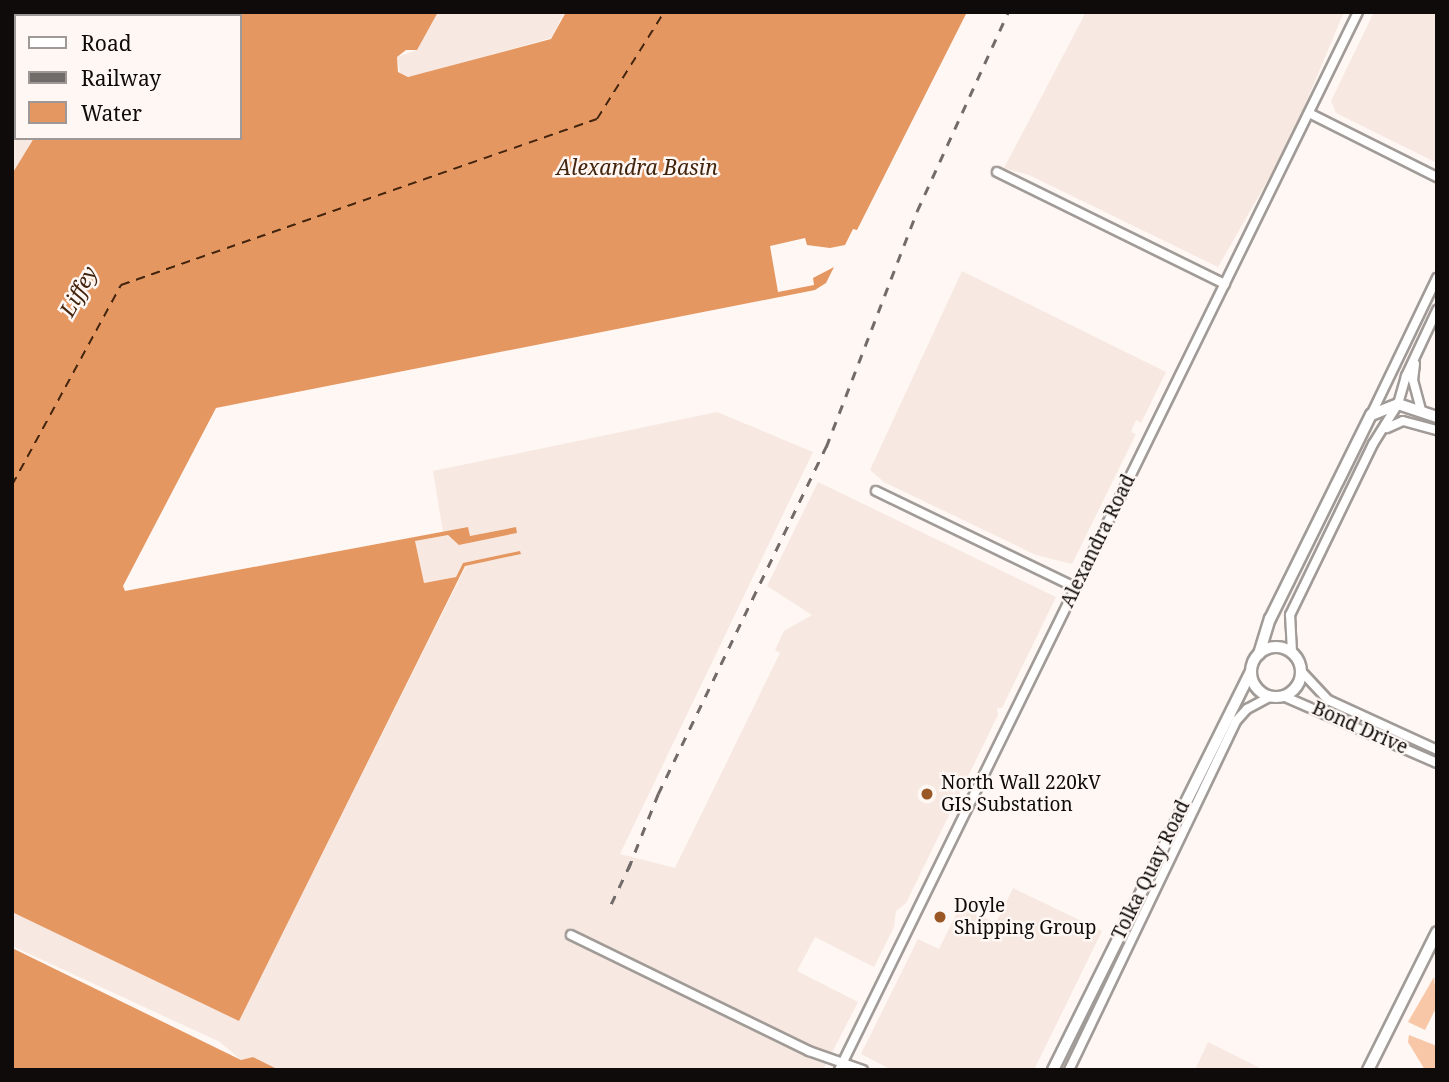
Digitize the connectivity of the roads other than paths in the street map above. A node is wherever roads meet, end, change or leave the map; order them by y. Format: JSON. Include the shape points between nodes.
{"nodes":[{"id":1,"x":1358,"y":12,"type":"edge"},
{"id":2,"x":1309,"y":113,"type":"junction"},
{"id":3,"x":997,"y":172,"type":"dead end"},
{"id":4,"x":1437,"y":177,"type":"edge"},
{"id":5,"x":1437,"y":278,"type":"edge"},
{"id":6,"x":1225,"y":285,"type":"junction"},
{"id":7,"x":1437,"y":310,"type":"edge"},
{"id":8,"x":1413,"y":328,"type":"junction"},
{"id":9,"x":1427,"y":334,"type":"junction"},
{"id":10,"x":1416,"y":358,"type":"junction"},
{"id":11,"x":1398,"y":404,"type":"junction"},
{"id":12,"x":1421,"y":409,"type":"junction"},
{"id":13,"x":1371,"y":415,"type":"junction"},
{"id":14,"x":1437,"y":416,"type":"edge"},
{"id":15,"x":1387,"y":428,"type":"junction"},
{"id":16,"x":1437,"y":430,"type":"edge"},
{"id":17,"x":876,"y":491,"type":"dead end"},
{"id":18,"x":1074,"y":587,"type":"junction"},
{"id":19,"x":1292,"y":652,"type":"junction"},
{"id":20,"x":1259,"y":654,"type":"junction"},
{"id":21,"x":1301,"y":671,"type":"junction"},
{"id":22,"x":1251,"y":672,"type":"junction"},
{"id":23,"x":1277,"y":696,"type":"junction"},
{"id":24,"x":1437,"y":750,"type":"edge"},
{"id":25,"x":1437,"y":762,"type":"edge"},
{"id":26,"x":1437,"y":932,"type":"edge"},
{"id":27,"x":571,"y":935,"type":"dead end"},
{"id":28,"x":841,"y":1066,"type":"edge"},
{"id":29,"x":863,"y":1070,"type":"edge"},
{"id":30,"x":1053,"y":1070,"type":"edge"},
{"id":31,"x":1069,"y":1070,"type":"edge"},
{"id":32,"x":1367,"y":1070,"type":"edge"}],
"edges":[{"from":1,"to":2,"type":"street","name":"Alexandra Road"},
{"from":2,"to":4,"type":"street"},
{"from":2,"to":6,"type":"street","name":"Alexandra Road"},
{"from":3,"to":6,"type":"street"},
{"from":5,"to":8,"type":"street"},
{"from":6,"to":18,"type":"street","name":"Alexandra Road"},
{"from":7,"to":9,"type":"street"},
{"from":8,"to":9,"type":"street"},
{"from":8,"to":13,"type":"street"},
{"from":9,"to":10,"type":"street"},
{"from":10,"to":11,"type":"street"},
{"from":10,"to":12,"type":"street","via":[[1413,380]]},
{"from":11,"to":12,"type":"street"},
{"from":11,"to":13,"type":"street"},
{"from":11,"to":15,"type":"street"},
{"from":12,"to":14,"type":"street"},
{"from":13,"to":20,"type":"street","via":[[1261,639]]},
{"from":15,"to":16,"type":"street","via":[[1403,421]]},
{"from":15,"to":19,"type":"street","via":[[1373,444],[1290,615]]},
{"from":17,"to":18,"type":"street"},
{"from":18,"to":28,"type":"street","name":"Alexandra Road"},
{"from":19,"to":20,"type":"street","via":[[1278,647]]},
{"from":19,"to":21,"type":"street"},
{"from":20,"to":22,"type":"street"},
{"from":21,"to":23,"type":"street","via":[[1294,689]]},
{"from":21,"to":24,"type":"street","name":"Bond Drive","via":[[1328,700]]},
{"from":22,"to":23,"type":"street","via":[[1259,689]]},
{"from":22,"to":30,"type":"street","name":"Tolka Quay Road"},
{"from":23,"to":25,"type":"street","name":"Bond Drive"},
{"from":23,"to":31,"type":"street","name":"Tolka Quay Road","via":[[1247,709],[1237,720]]},
{"from":26,"to":32,"type":"street"},
{"from":27,"to":28,"type":"street"},
{"from":28,"to":29,"type":"street"}]}
